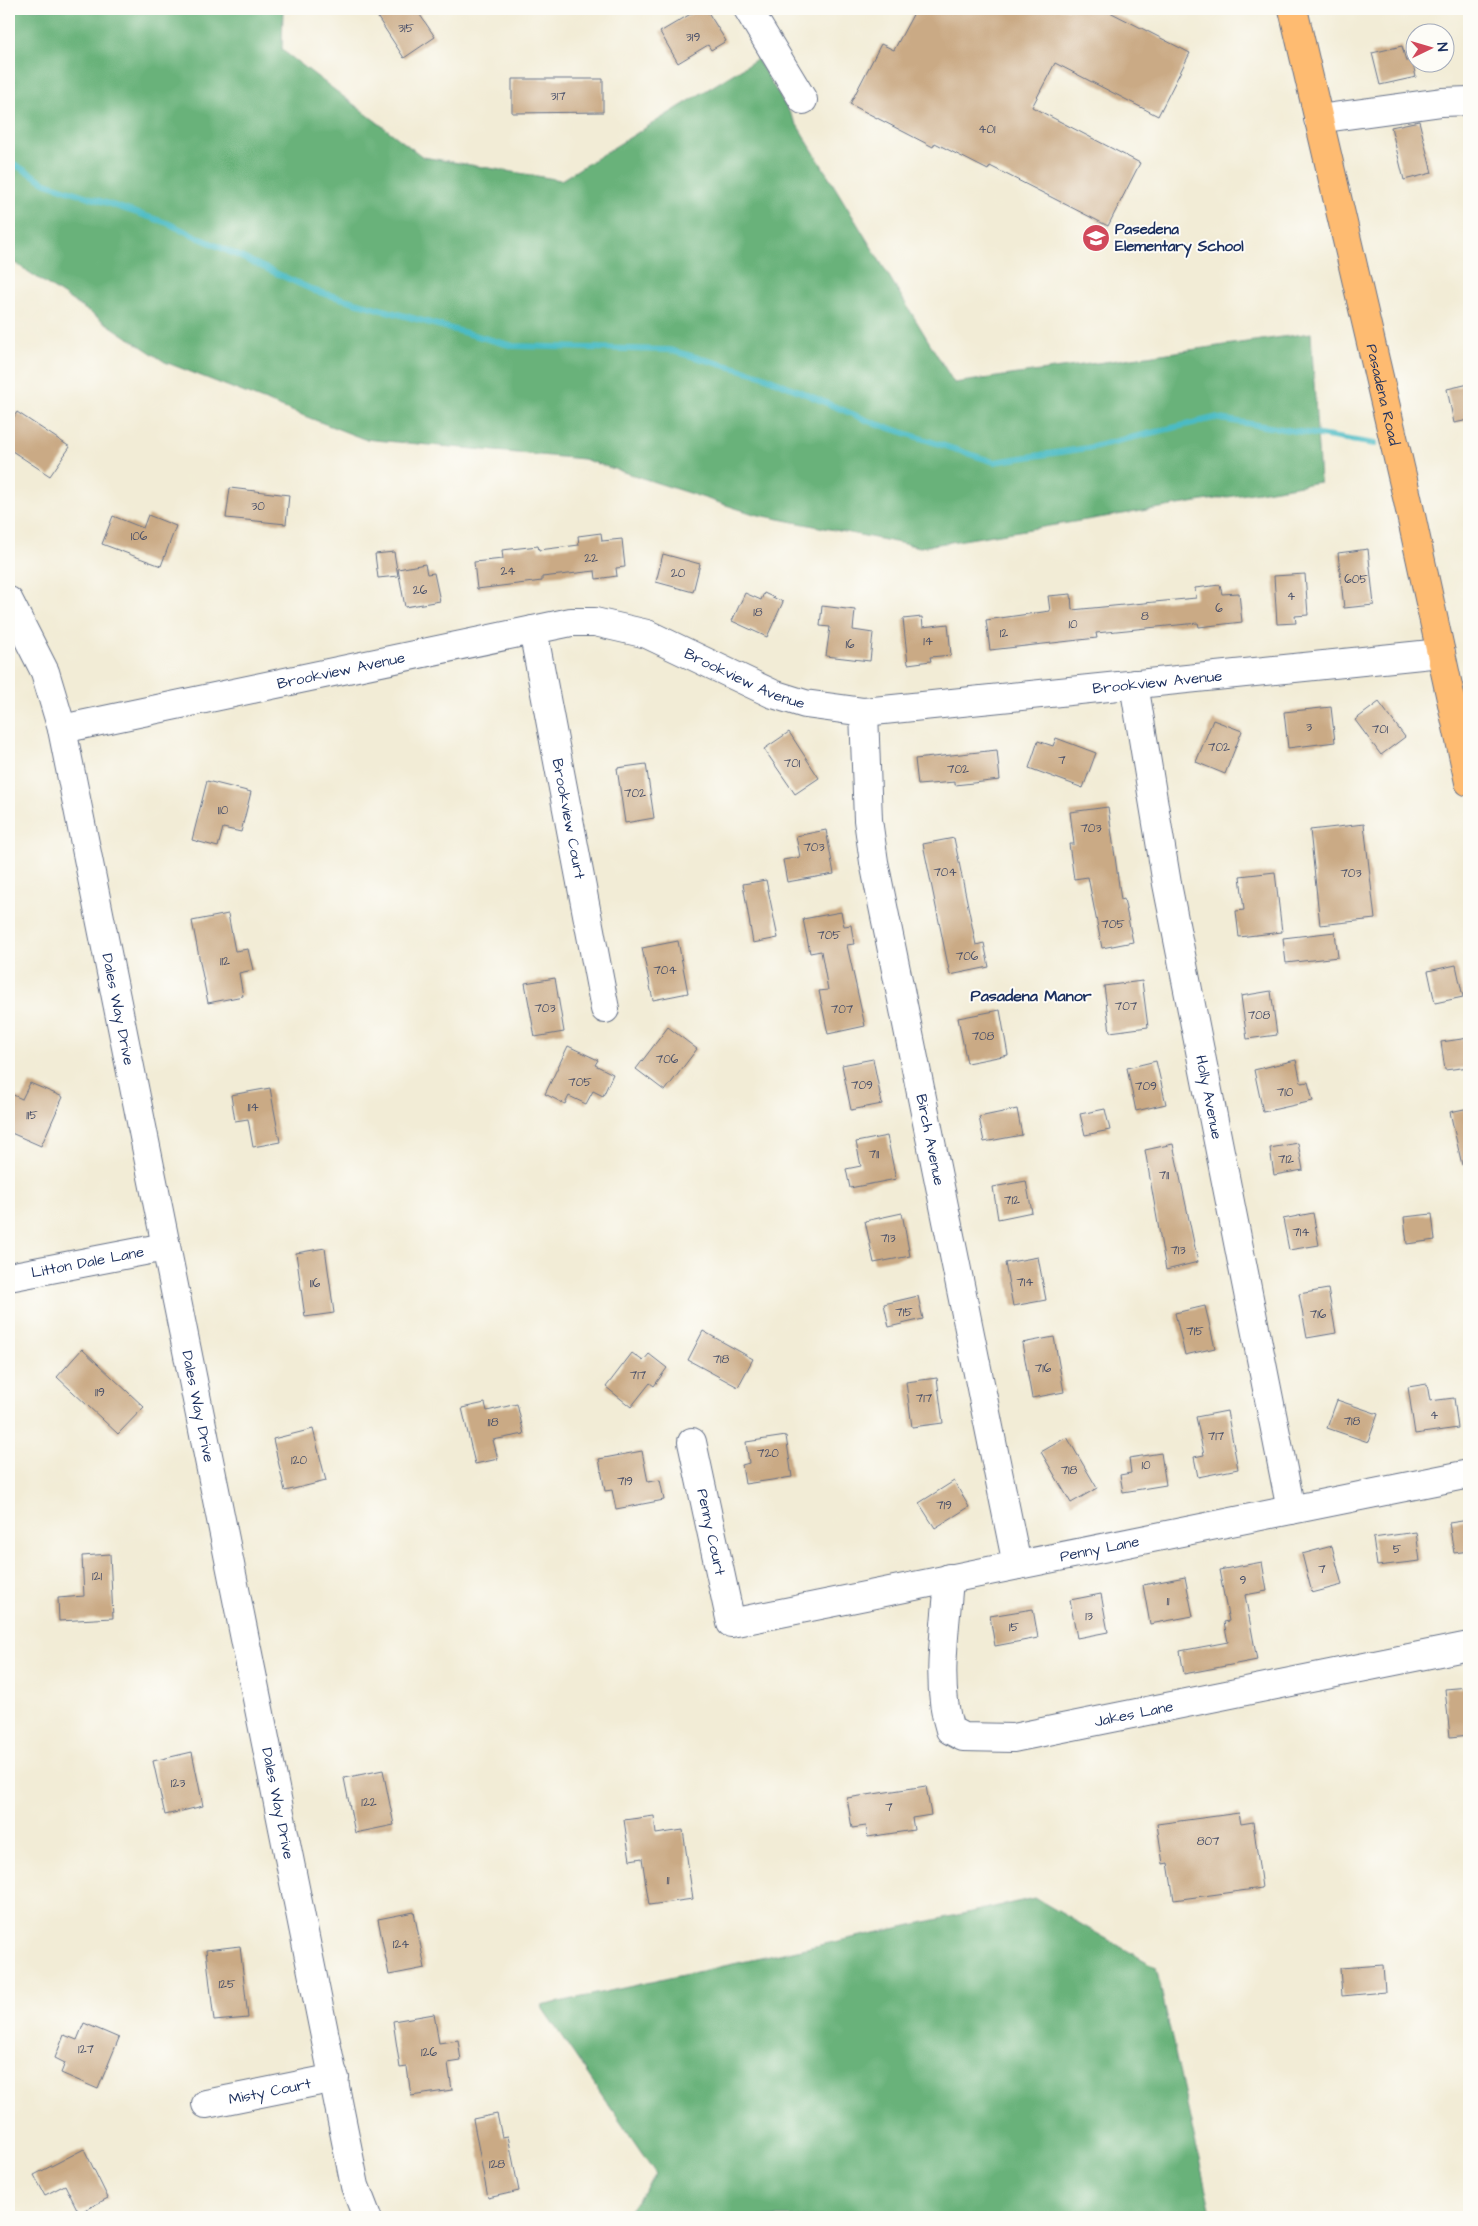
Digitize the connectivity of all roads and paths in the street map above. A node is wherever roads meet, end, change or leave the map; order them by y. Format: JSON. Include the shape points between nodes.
{"nodes":[{"id":1,"x":748,"y":9,"type":"edge"},
{"id":2,"x":1293,"y":9,"type":"edge"},
{"id":3,"x":803,"y":100,"type":"dead end"},
{"id":4,"x":1469,"y":101,"type":"edge"},
{"id":5,"x":1318,"y":119,"type":"junction"},
{"id":6,"x":9,"y":601,"type":"edge"},
{"id":7,"x":532,"y":630,"type":"junction"},
{"id":8,"x":1441,"y":652,"type":"junction"},
{"id":9,"x":1134,"y":684,"type":"junction"},
{"id":10,"x":864,"y":712,"type":"junction"},
{"id":11,"x":62,"y":729,"type":"junction"},
{"id":12,"x":1469,"y":782,"type":"edge"},
{"id":13,"x":605,"y":1009,"type":"dead end"},
{"id":14,"x":165,"y":1247,"type":"junction"},
{"id":15,"x":9,"y":1277,"type":"edge"},
{"id":16,"x":692,"y":1442,"type":"dead end"},
{"id":17,"x":1469,"y":1474,"type":"edge"},
{"id":18,"x":1291,"y":1510,"type":"junction"},
{"id":19,"x":1017,"y":1565,"type":"junction"},
{"id":20,"x":948,"y":1578,"type":"junction"},
{"id":21,"x":731,"y":1623,"type":"joint"},
{"id":22,"x":1469,"y":1646,"type":"edge"},
{"id":23,"x":335,"y":2078,"type":"junction"},
{"id":24,"x":206,"y":2104,"type":"dead end"},
{"id":25,"x":367,"y":2217,"type":"edge"}],
"edges":[{"from":1,"to":3,"type":"street"},
{"from":2,"to":5,"type":"main road","name":"Pasadena Road"},
{"from":4,"to":5,"type":"street"},
{"from":5,"to":8,"type":"main road","name":"Pasadena Road"},
{"from":6,"to":11,"type":"street","name":"Dales Way Drive","via":[[45,672]]},
{"from":7,"to":10,"type":"street","name":"Brookview Avenue","via":[[571,622],[618,626],[656,638],[773,694],[805,704]]},
{"from":7,"to":11,"type":"street","name":"Brookview Avenue"},
{"from":7,"to":13,"type":"street","name":"Brookview Court"},
{"from":8,"to":9,"type":"street","name":"Brookview Avenue"},
{"from":8,"to":12,"type":"main road","name":"Pasadena Road"},
{"from":9,"to":10,"type":"street","name":"Brookview Avenue"},
{"from":9,"to":18,"type":"street","name":"Holly Avenue","via":[[1154,815]]},
{"from":10,"to":19,"type":"street","name":"Birch Avenue","via":[[868,820],[874,862]]},
{"from":11,"to":14,"type":"street","name":"Dales Way Drive"},
{"from":14,"to":15,"type":"street","name":"Litton Dale Lane"},
{"from":14,"to":23,"type":"street","name":"Dales Way Drive"},
{"from":16,"to":21,"type":"street","name":"Penny Court"},
{"from":17,"to":18,"type":"street","name":"Penny Lane"},
{"from":18,"to":19,"type":"street","name":"Penny Lane"},
{"from":19,"to":20,"type":"street","name":"Penny Lane"},
{"from":20,"to":21,"type":"street","name":"Penny Lane"},
{"from":20,"to":22,"type":"street","name":"Jakes Lane","via":[[943,1669],[945,1714],[950,1730],[963,1737],[1021,1737]]},
{"from":23,"to":24,"type":"street","name":"Misty Court"},
{"from":23,"to":25,"type":"street","name":"Dales Way Drive","via":[[355,2186]]}]}
